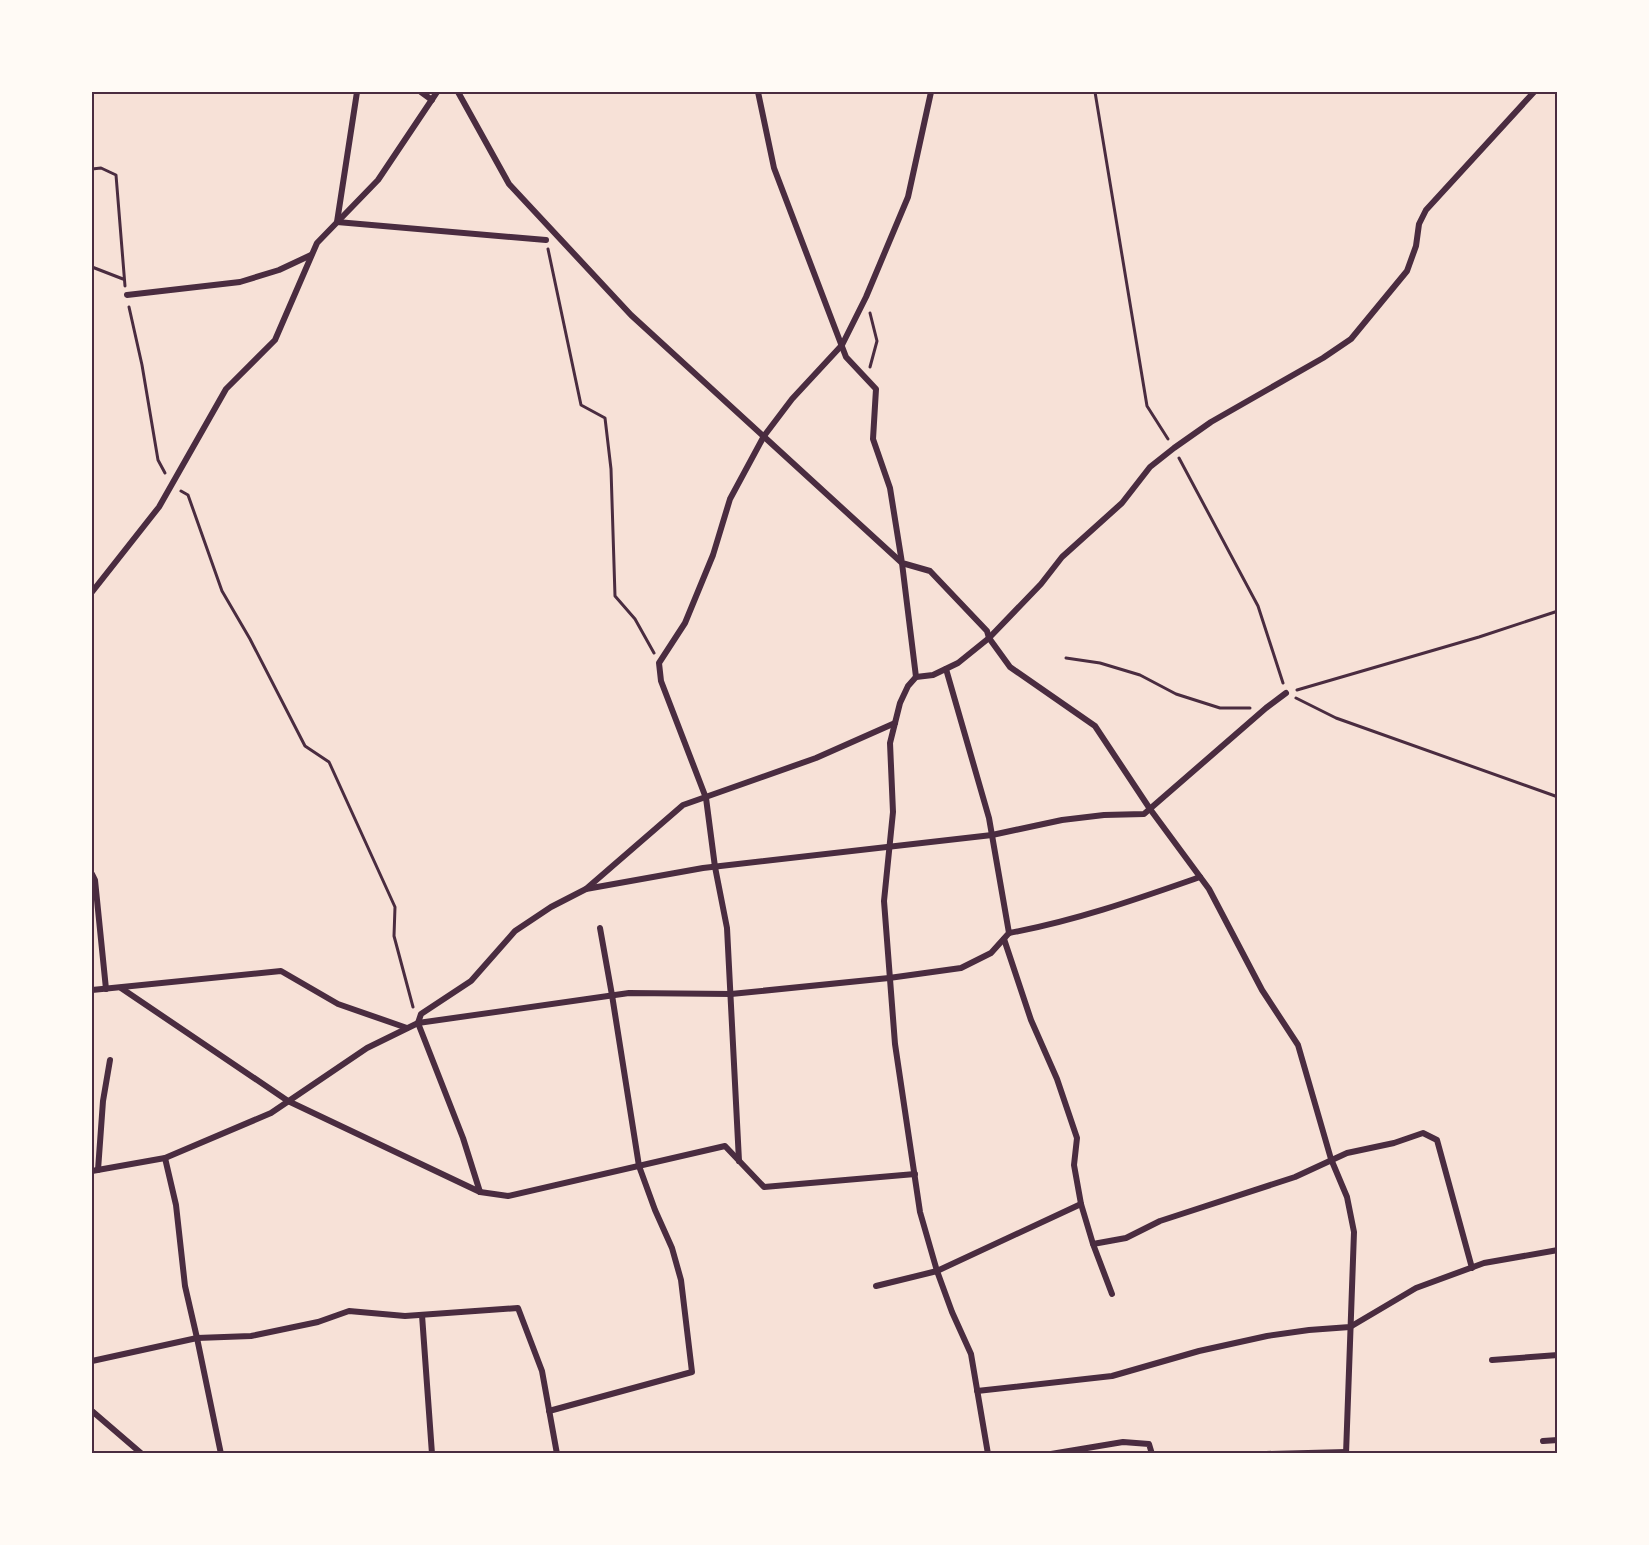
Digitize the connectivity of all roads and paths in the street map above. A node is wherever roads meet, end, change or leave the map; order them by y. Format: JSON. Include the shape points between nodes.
{"nodes":[{"id":1,"x":357,"y":92,"type":"edge"},
{"id":2,"x":421,"y":92,"type":"edge"},
{"id":3,"x":437,"y":92,"type":"edge"},
{"id":4,"x":458,"y":92,"type":"edge"},
{"id":5,"x":758,"y":92,"type":"edge"},
{"id":6,"x":931,"y":92,"type":"edge"},
{"id":7,"x":1095,"y":92,"type":"edge"},
{"id":8,"x":1534,"y":92,"type":"edge"},
{"id":9,"x":432,"y":100,"type":"junction"},
{"id":10,"x":92,"y":169,"type":"edge"},
{"id":11,"x":337,"y":222,"type":"junction"},
{"id":12,"x":546,"y":240,"type":"joint"},
{"id":13,"x":312,"y":254,"type":"junction"},
{"id":14,"x":92,"y":267,"type":"edge"},
{"id":15,"x":124,"y":280,"type":"junction"},
{"id":16,"x":127,"y":295,"type":"junction"},
{"id":17,"x":866,"y":297,"type":"junction"},
{"id":18,"x":842,"y":345,"type":"junction"},
{"id":19,"x":866,"y":379,"type":"junction"},
{"id":20,"x":764,"y":436,"type":"junction"},
{"id":21,"x":1174,"y":448,"type":"junction"},
{"id":22,"x":172,"y":484,"type":"junction"},
{"id":23,"x":902,"y":563,"type":"junction"},
{"id":24,"x":92,"y":592,"type":"edge"},
{"id":25,"x":1557,"y":611,"type":"edge"},
{"id":26,"x":989,"y":638,"type":"junction"},
{"id":27,"x":1066,"y":658,"type":"dead end"},
{"id":28,"x":659,"y":663,"type":"junction"},
{"id":29,"x":946,"y":669,"type":"junction"},
{"id":30,"x":916,"y":677,"type":"junction"},
{"id":31,"x":1286,"y":693,"type":"junction"},
{"id":32,"x":1266,"y":708,"type":"junction"},
{"id":33,"x":895,"y":723,"type":"junction"},
{"id":34,"x":1557,"y":797,"type":"edge"},
{"id":35,"x":706,"y":798,"type":"junction"},
{"id":36,"x":1150,"y":809,"type":"junction"},
{"id":37,"x":992,"y":835,"type":"junction"},
{"id":38,"x":890,"y":846,"type":"junction"},
{"id":39,"x":715,"y":867,"type":"junction"},
{"id":40,"x":92,"y":874,"type":"edge"},
{"id":41,"x":1200,"y":877,"type":"junction"},
{"id":42,"x":586,"y":889,"type":"junction"},
{"id":43,"x":600,"y":928,"type":"dead end"},
{"id":44,"x":1007,"y":936,"type":"junction"},
{"id":45,"x":889,"y":978,"type":"junction"},
{"id":46,"x":121,"y":988,"type":"junction"},
{"id":47,"x":106,"y":989,"type":"junction"},
{"id":48,"x":92,"y":990,"type":"edge"},
{"id":49,"x":731,"y":994,"type":"junction"},
{"id":50,"x":612,"y":995,"type":"junction"},
{"id":51,"x":418,"y":1023,"type":"junction"},
{"id":52,"x":407,"y":1028,"type":"junction"},
{"id":53,"x":110,"y":1060,"type":"dead end"},
{"id":54,"x":288,"y":1101,"type":"junction"},
{"id":55,"x":165,"y":1158,"type":"junction"},
{"id":56,"x":1331,"y":1159,"type":"junction"},
{"id":57,"x":739,"y":1161,"type":"junction"},
{"id":58,"x":639,"y":1166,"type":"junction"},
{"id":59,"x":95,"y":1171,"type":"edge"},
{"id":60,"x":915,"y":1174,"type":"junction"},
{"id":61,"x":480,"y":1192,"type":"junction"},
{"id":62,"x":1082,"y":1204,"type":"junction"},
{"id":63,"x":1093,"y":1244,"type":"junction"},
{"id":64,"x":1557,"y":1250,"type":"edge"},
{"id":65,"x":1472,"y":1268,"type":"junction"},
{"id":66,"x":937,"y":1271,"type":"junction"},
{"id":67,"x":876,"y":1286,"type":"dead end"},
{"id":68,"x":1112,"y":1294,"type":"dead end"},
{"id":69,"x":422,"y":1315,"type":"junction"},
{"id":70,"x":1350,"y":1327,"type":"junction"},
{"id":71,"x":197,"y":1338,"type":"junction"},
{"id":72,"x":1557,"y":1355,"type":"edge"},
{"id":73,"x":1492,"y":1360,"type":"dead end"},
{"id":74,"x":92,"y":1361,"type":"edge"},
{"id":75,"x":977,"y":1391,"type":"junction"},
{"id":76,"x":92,"y":1411,"type":"edge"},
{"id":77,"x":549,"y":1411,"type":"junction"},
{"id":78,"x":1557,"y":1440,"type":"edge"},
{"id":79,"x":1543,"y":1441,"type":"dead end"},
{"id":80,"x":1346,"y":1453,"type":"edge"},
{"id":81,"x":142,"y":1454,"type":"edge"},
{"id":82,"x":221,"y":1454,"type":"edge"},
{"id":83,"x":432,"y":1454,"type":"edge"},
{"id":84,"x":557,"y":1454,"type":"edge"},
{"id":85,"x":988,"y":1454,"type":"edge"},
{"id":86,"x":1051,"y":1454,"type":"edge"},
{"id":87,"x":1152,"y":1454,"type":"edge"},
{"id":88,"x":1266,"y":1454,"type":"edge"}],
"edges":[{"from":1,"to":11,"type":"street"},
{"from":2,"to":9,"type":"street"},
{"from":3,"to":9,"type":"street"},
{"from":4,"to":20,"type":"street","via":[[509,184],[631,315]]},
{"from":5,"to":18,"type":"street","via":[[774,168]]},
{"from":6,"to":17,"type":"street","via":[[908,197]]},
{"from":7,"to":21,"type":"path","via":[[1147,406]]},
{"from":8,"to":21,"type":"street","via":[[1426,210],[1407,271],[1351,339]]},
{"from":9,"to":11,"type":"street","via":[[378,180]]},
{"from":10,"to":15,"type":"path","via":[[101,168],[116,175]]},
{"from":11,"to":12,"type":"street"},
{"from":11,"to":13,"type":"street"},
{"from":12,"to":28,"type":"path","via":[[581,405],[606,418],[615,596],[635,619]]},
{"from":13,"to":16,"type":"street","via":[[240,282]]},
{"from":13,"to":22,"type":"street","via":[[275,340],[226,389]]},
{"from":14,"to":15,"type":"path"},
{"from":15,"to":16,"type":"path"},
{"from":16,"to":22,"type":"path","via":[[158,460]]},
{"from":17,"to":18,"type":"street"},
{"from":17,"to":19,"type":"path","via":[[878,341]]},
{"from":18,"to":19,"type":"street","via":[[846,357]]},
{"from":18,"to":20,"type":"street"},
{"from":19,"to":23,"type":"street","via":[[876,390],[873,439],[890,488]]},
{"from":20,"to":23,"type":"street"},
{"from":20,"to":28,"type":"street","via":[[730,499],[713,555],[685,623]]},
{"from":21,"to":26,"type":"street","via":[[1150,467],[1122,503],[1062,557]]},
{"from":21,"to":31,"type":"path","via":[[1258,606]]},
{"from":22,"to":24,"type":"street","via":[[159,507]]},
{"from":22,"to":51,"type":"path","via":[[188,495],[222,591],[305,746],[328,762],[364,838],[395,907],[394,936]]},
{"from":23,"to":26,"type":"street","via":[[930,571]]},
{"from":23,"to":30,"type":"street"},
{"from":25,"to":31,"type":"path"},
{"from":26,"to":29,"type":"street"},
{"from":26,"to":36,"type":"street","via":[[1010,667],[1095,726]]},
{"from":27,"to":32,"type":"path","via":[[1140,675],[1176,694],[1220,708]]},
{"from":28,"to":35,"type":"street","via":[[661,681]]},
{"from":29,"to":30,"type":"street"},
{"from":29,"to":37,"type":"street"},
{"from":30,"to":33,"type":"street","via":[[900,703]]},
{"from":31,"to":32,"type":"street"},
{"from":31,"to":34,"type":"path","via":[[1336,718]]},
{"from":32,"to":36,"type":"street"},
{"from":33,"to":35,"type":"street","via":[[816,758]]},
{"from":33,"to":38,"type":"street","via":[[890,743],[894,812]]},
{"from":35,"to":39,"type":"street"},
{"from":35,"to":42,"type":"street","via":[[683,805]]},
{"from":36,"to":37,"type":"street","via":[[1144,814],[1062,820]]},
{"from":36,"to":41,"type":"street"},
{"from":37,"to":38,"type":"street"},
{"from":37,"to":44,"type":"street"},
{"from":38,"to":39,"type":"street"},
{"from":38,"to":45,"type":"street","via":[[884,901]]},
{"from":39,"to":42,"type":"street"},
{"from":39,"to":49,"type":"street","via":[[727,928]]},
{"from":40,"to":47,"type":"street"},
{"from":41,"to":44,"type":"street","via":[[1126,903]]},
{"from":41,"to":56,"type":"street","via":[[1262,990],[1298,1045]]},
{"from":42,"to":51,"type":"street","via":[[515,932],[471,981],[421,1014]]},
{"from":43,"to":50,"type":"street"},
{"from":44,"to":45,"type":"street","via":[[991,953],[961,968]]},
{"from":44,"to":62,"type":"street","via":[[1031,1020],[1057,1078],[1077,1138],[1074,1165]]},
{"from":45,"to":49,"type":"street"},
{"from":45,"to":60,"type":"street"},
{"from":46,"to":47,"type":"street"},
{"from":46,"to":52,"type":"street","via":[[281,971],[338,1004]]},
{"from":46,"to":54,"type":"street"},
{"from":47,"to":48,"type":"street"},
{"from":49,"to":50,"type":"street"},
{"from":49,"to":57,"type":"street"},
{"from":50,"to":51,"type":"street"},
{"from":50,"to":58,"type":"street"},
{"from":51,"to":52,"type":"street"},
{"from":51,"to":61,"type":"street"},
{"from":52,"to":54,"type":"street","via":[[367,1048]]},
{"from":53,"to":59,"type":"street"},
{"from":54,"to":55,"type":"street","via":[[270,1113]]},
{"from":54,"to":61,"type":"street"},
{"from":55,"to":59,"type":"street"},
{"from":55,"to":71,"type":"street"},
{"from":56,"to":63,"type":"street","via":[[1295,1177],[1160,1221],[1126,1238]]},
{"from":56,"to":65,"type":"street","via":[[1424,1133],[1437,1140]]},
{"from":56,"to":70,"type":"street","via":[[1347,1197],[1354,1232]]},
{"from":57,"to":58,"type":"street","via":[[725,1146]]},
{"from":57,"to":60,"type":"street","via":[[764,1187]]},
{"from":58,"to":61,"type":"street","via":[[508,1196]]},
{"from":58,"to":77,"type":"street","via":[[681,1280],[692,1372]]},
{"from":60,"to":66,"type":"street","via":[[920,1212]]},
{"from":62,"to":63,"type":"street"},
{"from":62,"to":66,"type":"street"},
{"from":63,"to":68,"type":"street"},
{"from":64,"to":65,"type":"street"},
{"from":65,"to":70,"type":"street","via":[[1416,1288]]},
{"from":66,"to":67,"type":"street"},
{"from":66,"to":75,"type":"street","via":[[971,1354]]},
{"from":69,"to":71,"type":"street","via":[[349,1311],[318,1322],[250,1336]]},
{"from":69,"to":77,"type":"street","via":[[518,1308],[542,1371]]},
{"from":69,"to":83,"type":"street"},
{"from":70,"to":75,"type":"street","via":[[1258,1338],[1112,1376]]},
{"from":70,"to":80,"type":"street"},
{"from":71,"to":74,"type":"street"},
{"from":71,"to":82,"type":"street"},
{"from":72,"to":73,"type":"street"},
{"from":75,"to":85,"type":"street"},
{"from":76,"to":81,"type":"street"},
{"from":77,"to":84,"type":"street"},
{"from":78,"to":79,"type":"street"},
{"from":80,"to":88,"type":"street"},
{"from":86,"to":87,"type":"street","via":[[1123,1442],[1149,1444]]}]}
